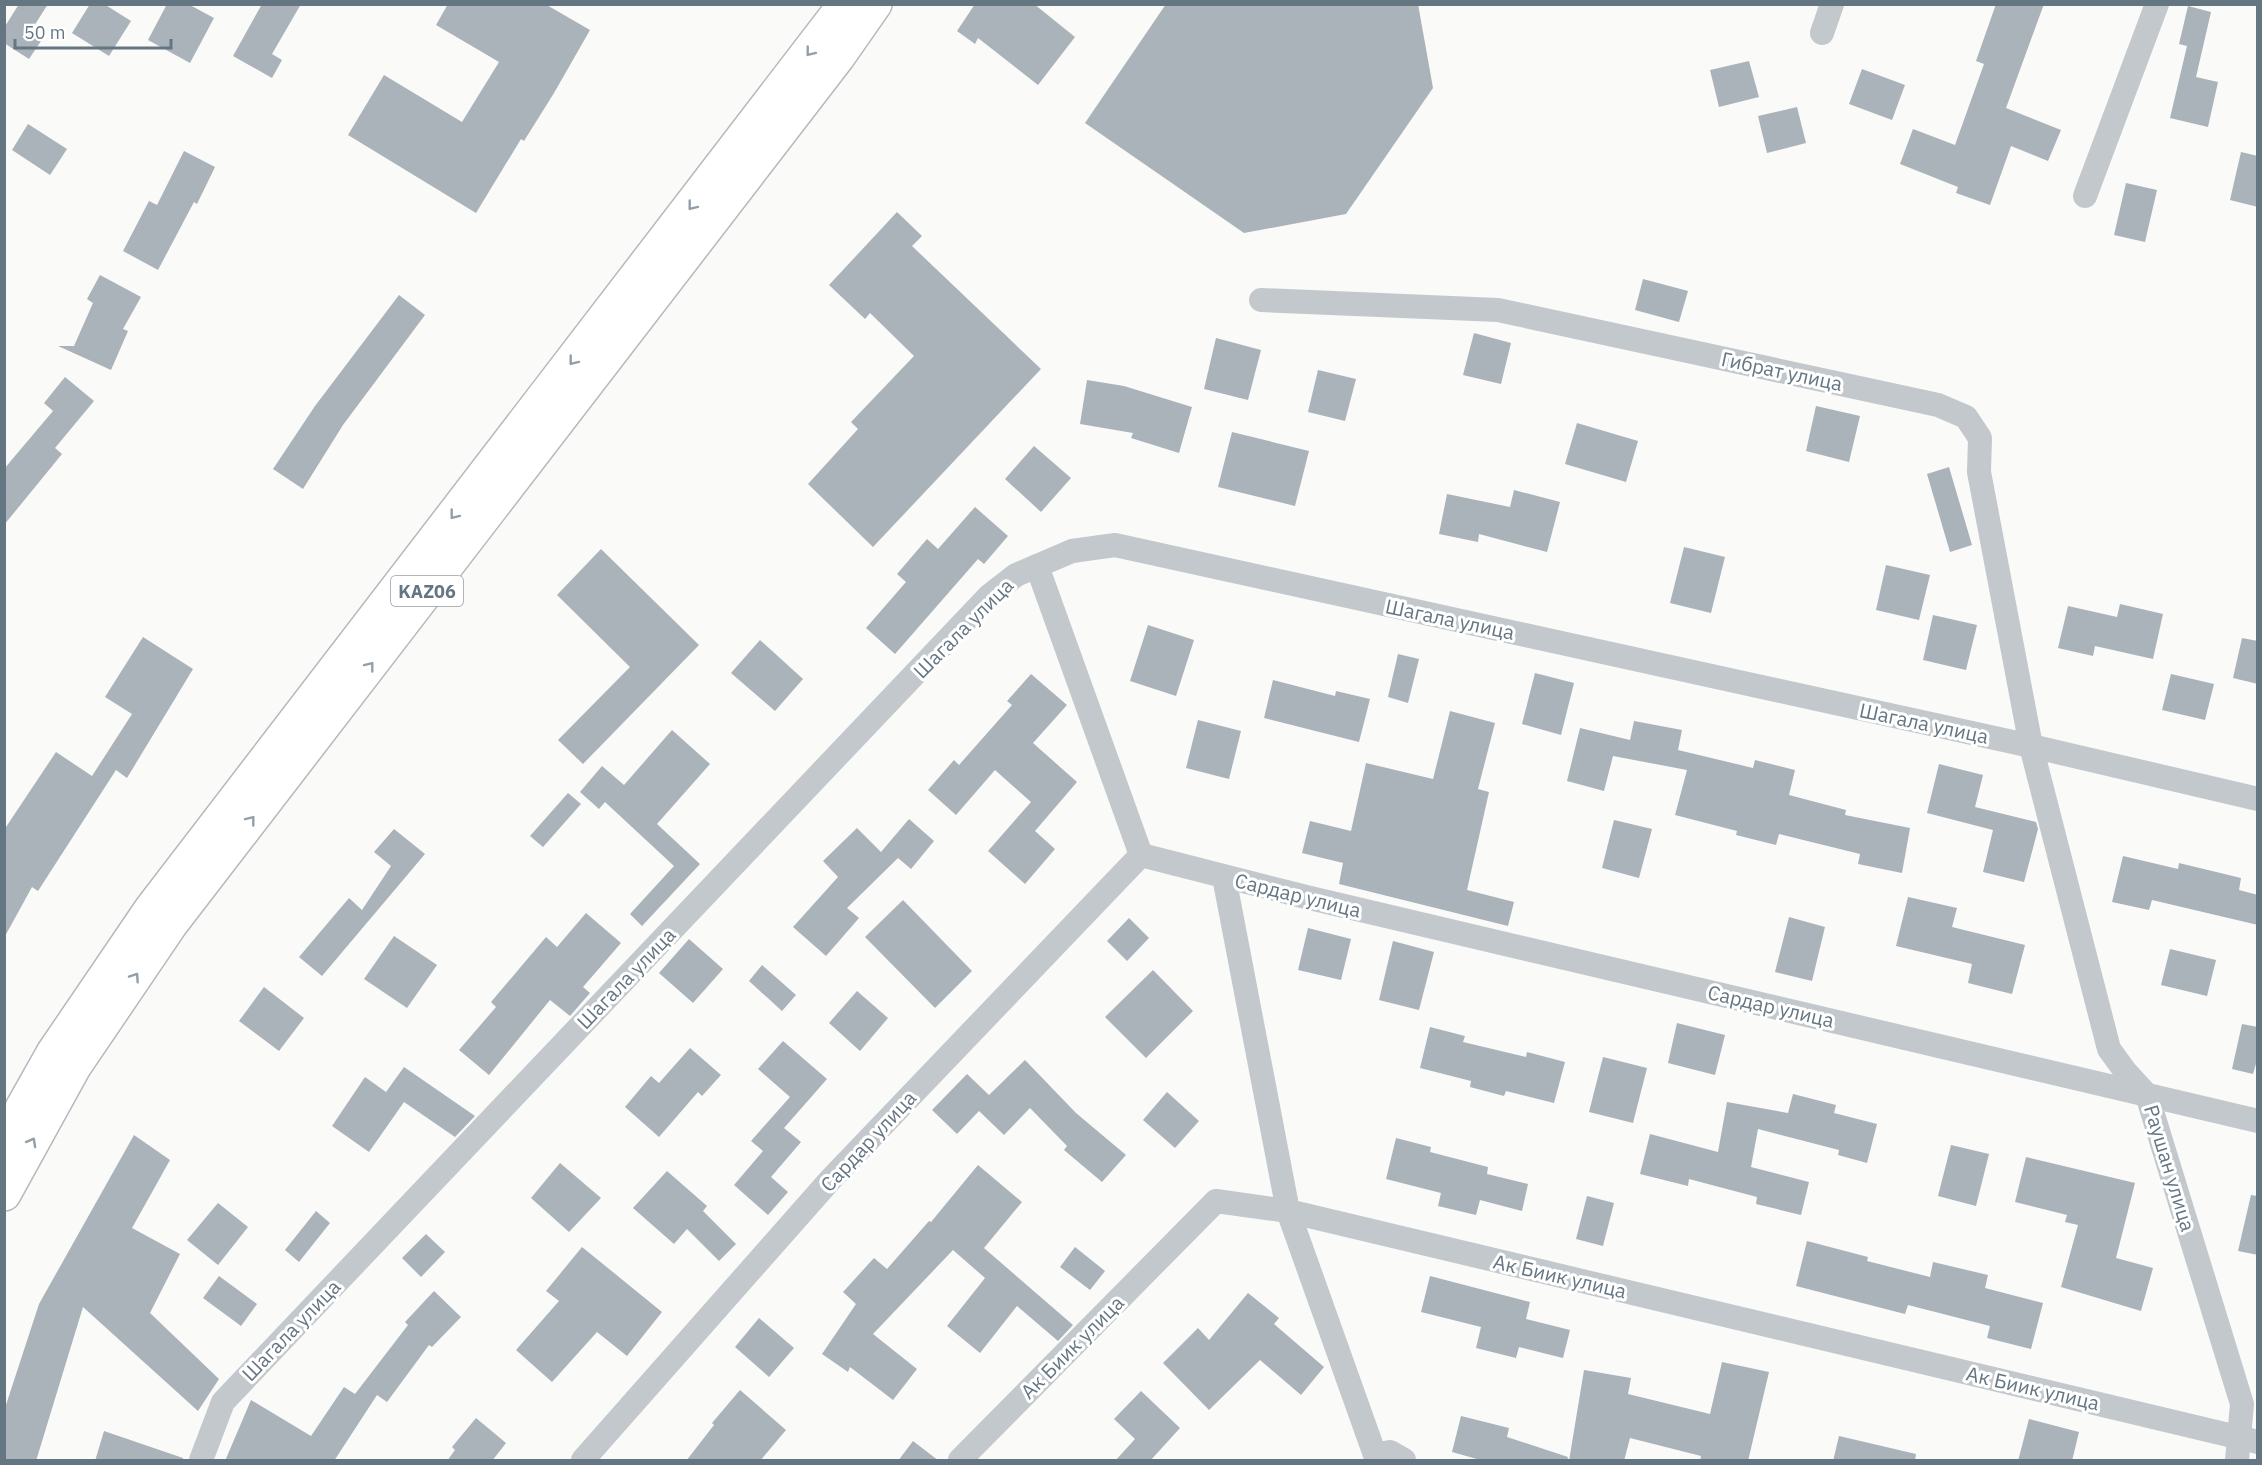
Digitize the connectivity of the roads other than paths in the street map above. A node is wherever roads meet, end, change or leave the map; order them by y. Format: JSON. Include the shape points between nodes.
{"nodes":[{"id":1,"x":845,"y":4,"type":"edge"},
{"id":2,"x":875,"y":4,"type":"edge"},
{"id":3,"x":1832,"y":4,"type":"edge"},
{"id":4,"x":2157,"y":4,"type":"edge"},
{"id":5,"x":1821,"y":33,"type":"dead end"},
{"id":6,"x":2085,"y":196,"type":"dead end"},
{"id":7,"x":1261,"y":300,"type":"dead end"},
{"id":8,"x":1037,"y":566,"type":"junction"},
{"id":9,"x":2031,"y":746,"type":"junction"},
{"id":10,"x":2258,"y":799,"type":"edge"},
{"id":11,"x":1141,"y":855,"type":"junction"},
{"id":12,"x":1224,"y":877,"type":"junction"},
{"id":13,"x":2147,"y":1095,"type":"junction"},
{"id":14,"x":2258,"y":1120,"type":"edge"},
{"id":15,"x":4,"y":1140,"type":"edge"},
{"id":16,"x":4,"y":1194,"type":"edge"},
{"id":17,"x":1288,"y":1211,"type":"junction"},
{"id":18,"x":2245,"y":1446,"type":"edge"},
{"id":19,"x":1373,"y":1458,"type":"edge"},
{"id":20,"x":201,"y":1461,"type":"edge"},
{"id":21,"x":584,"y":1461,"type":"edge"},
{"id":22,"x":960,"y":1461,"type":"edge"},
{"id":23,"x":1404,"y":1461,"type":"edge"}],
"edges":[{"from":1,"to":15,"type":"highway","number":"KАZ06","one_way":true,"via":[[152,909],[52,1053]]},
{"from":16,"to":2,"type":"highway","number":"KАZ06","one_way":true,"via":[[74,1066],[171,924]]},
{"from":3,"to":5,"type":"street"},
{"from":4,"to":6,"type":"street"},
{"from":7,"to":9,"type":"street","name":"Гибрат улица","via":[[1498,310],[1938,405],[1966,417],[1980,438],[1978,472]]},
{"from":8,"to":9,"type":"street","name":"Шагала улица","via":[[1072,551],[1115,545]]},
{"from":8,"to":11,"type":"street"},
{"from":8,"to":20,"type":"street","name":"Шагала улица","via":[[1016,575],[990,596],[223,1402]]},
{"from":9,"to":10,"type":"street","name":"Шагала улица"},
{"from":9,"to":13,"type":"street","name":"Раушан улица","via":[[2109,1049]]},
{"from":11,"to":12,"type":"street","name":"Сардар улица"},
{"from":11,"to":21,"type":"street","name":"Сардар улица","via":[[831,1179]]},
{"from":12,"to":13,"type":"street","name":"Сардар улица"},
{"from":12,"to":17,"type":"street"},
{"from":13,"to":14,"type":"street","name":"Сардар улица"},
{"from":13,"to":18,"type":"street","name":"Раушан улица","via":[[2242,1404]]},
{"from":17,"to":18,"type":"street","name":"Ак Биик улица"},
{"from":17,"to":19,"type":"street"},
{"from":17,"to":22,"type":"street","name":"Ак Биик улица","via":[[1216,1201]]},
{"from":19,"to":23,"type":"street","via":[[1390,1452]]}]}
